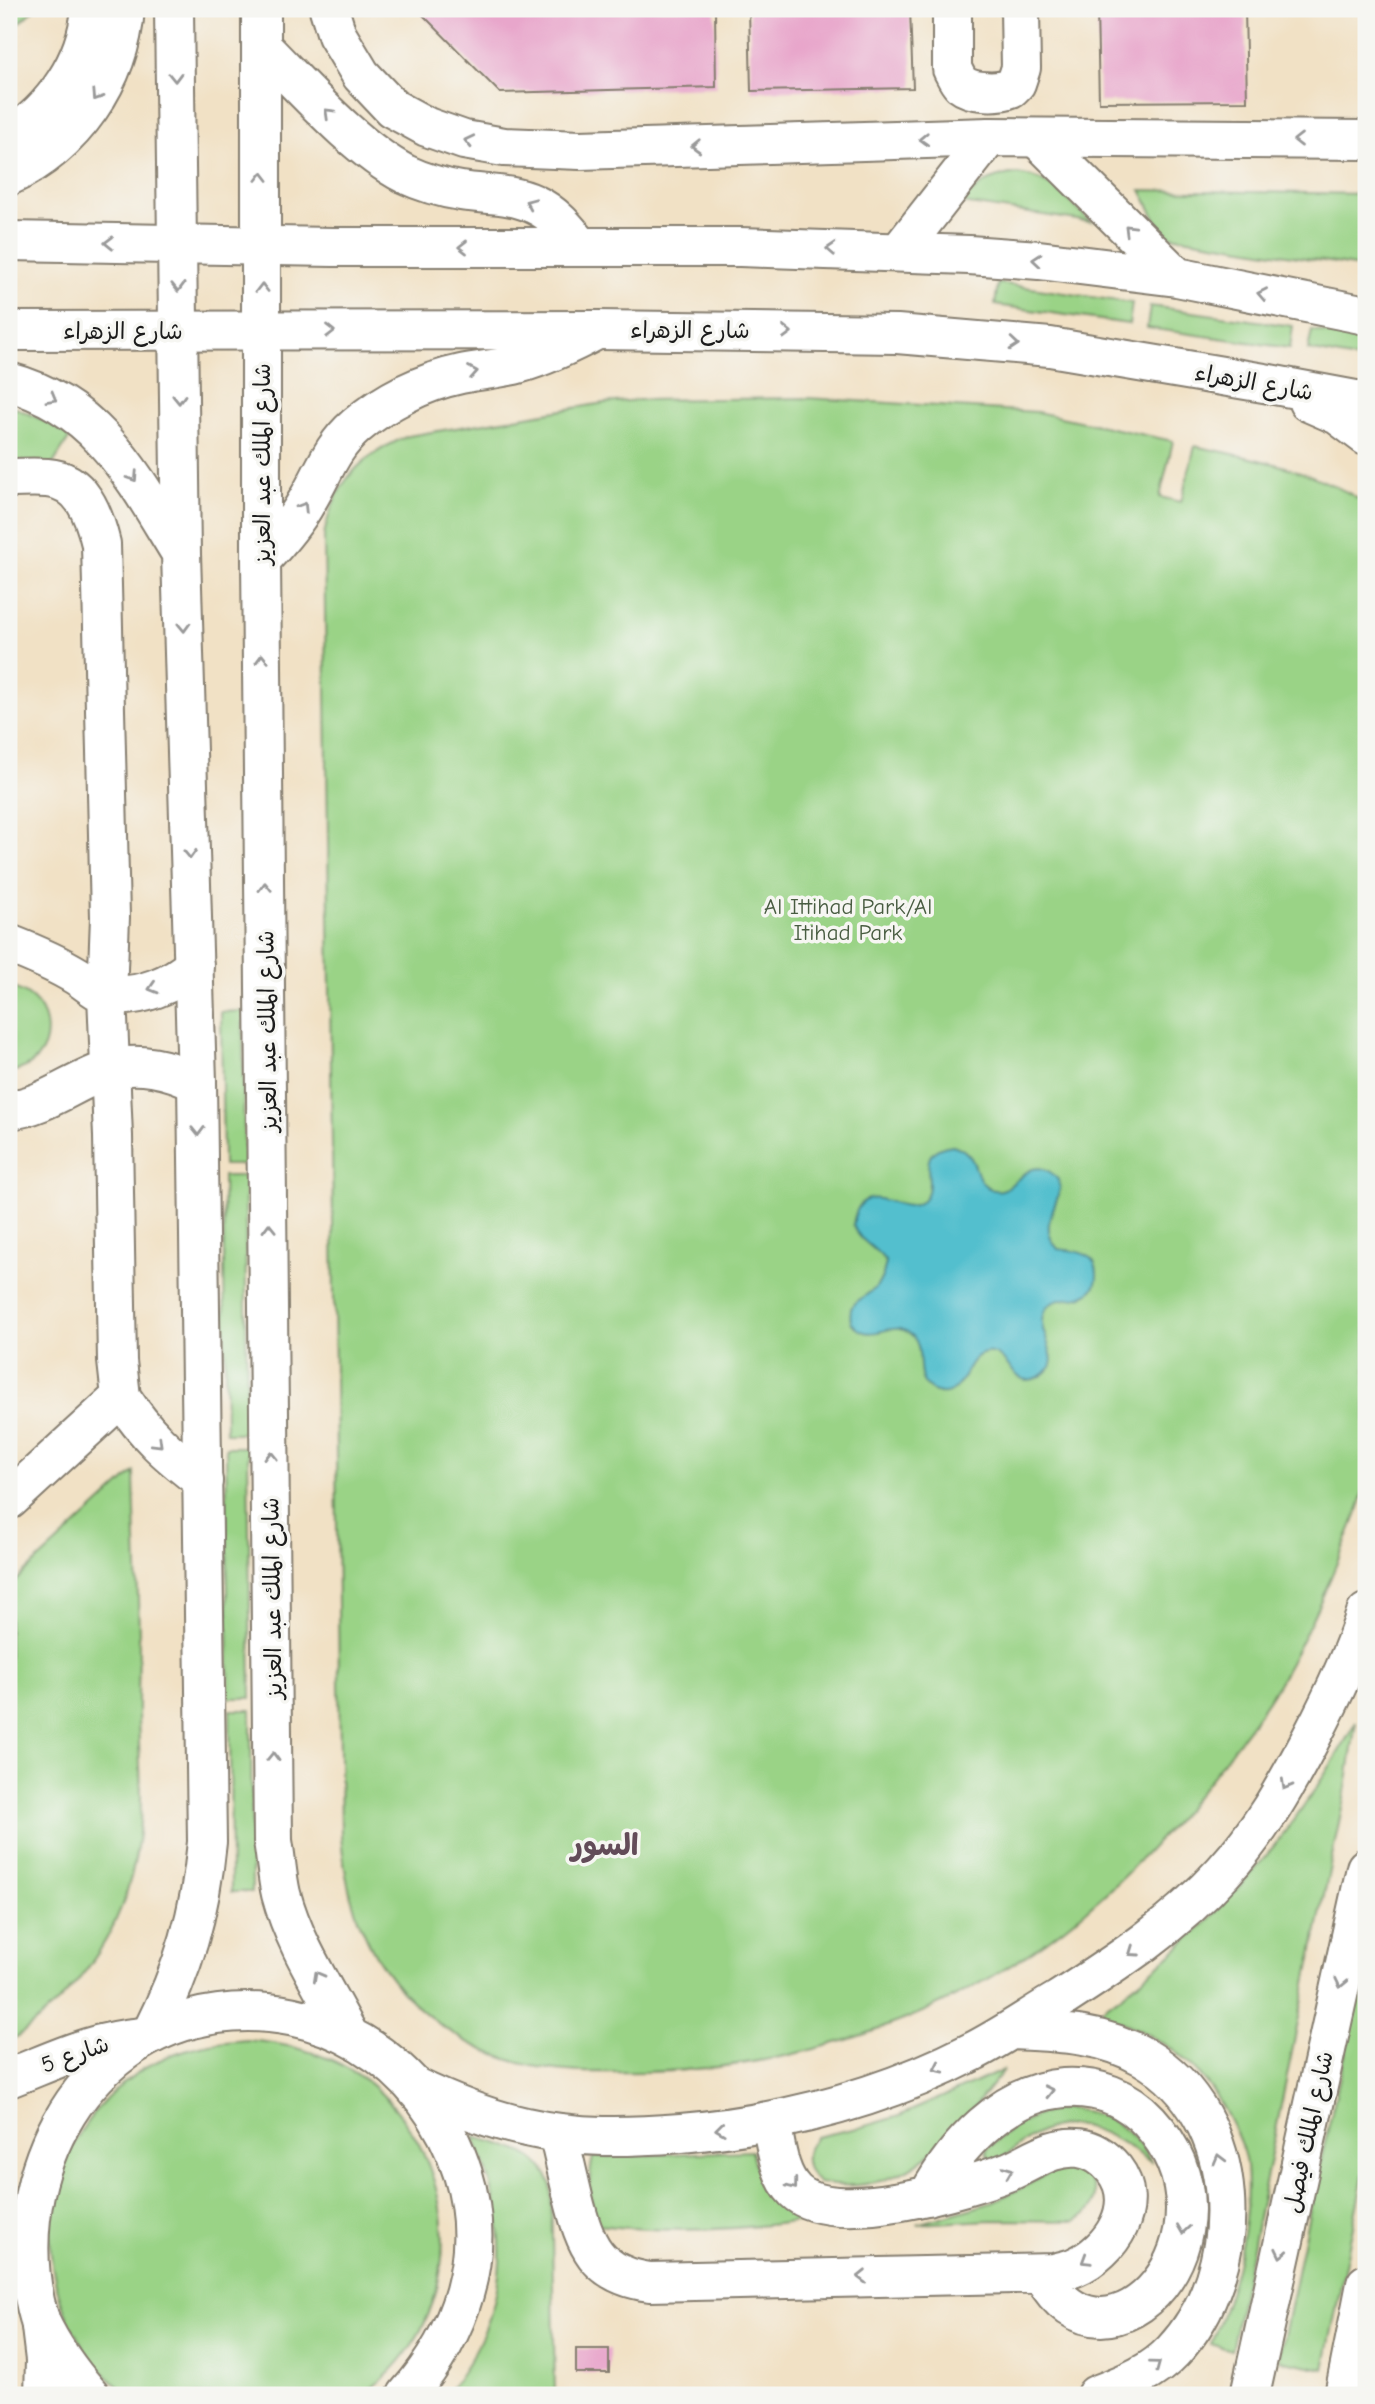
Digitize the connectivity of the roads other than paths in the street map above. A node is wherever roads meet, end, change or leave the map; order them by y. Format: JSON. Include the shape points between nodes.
{"nodes":[{"id":1,"x":91,"y":9,"type":"edge"},
{"id":2,"x":125,"y":9,"type":"edge"},
{"id":3,"x":174,"y":9,"type":"edge"},
{"id":4,"x":261,"y":9,"type":"edge"},
{"id":5,"x":329,"y":9,"type":"edge"},
{"id":6,"x":952,"y":9,"type":"edge"},
{"id":7,"x":1020,"y":9,"type":"edge"},
{"id":8,"x":262,"y":47,"type":"junction"},
{"id":9,"x":989,"y":136,"type":"junction"},
{"id":10,"x":9,"y":137,"type":"edge"},
{"id":11,"x":1037,"y":138,"type":"junction"},
{"id":12,"x":1366,"y":140,"type":"edge"},
{"id":13,"x":9,"y":176,"type":"edge"},
{"id":14,"x":9,"y":241,"type":"edge"},
{"id":15,"x":177,"y":244,"type":"junction"},
{"id":16,"x":262,"y":245,"type":"junction"},
{"id":17,"x":580,"y":247,"type":"junction"},
{"id":18,"x":899,"y":252,"type":"junction"},
{"id":19,"x":1177,"y":277,"type":"junction"},
{"id":20,"x":1329,"y":307,"type":"junction"},
{"id":21,"x":1366,"y":307,"type":"edge"},
{"id":22,"x":1366,"y":315,"type":"edge"},
{"id":23,"x":597,"y":330,"type":"junction"},
{"id":24,"x":9,"y":331,"type":"edge"},
{"id":25,"x":179,"y":331,"type":"junction"},
{"id":26,"x":262,"y":331,"type":"junction"},
{"id":27,"x":9,"y":382,"type":"edge"},
{"id":28,"x":1264,"y":383,"type":"junction"},
{"id":29,"x":1366,"y":402,"type":"edge"},
{"id":30,"x":1366,"y":436,"type":"edge"},
{"id":31,"x":9,"y":478,"type":"edge"},
{"id":32,"x":181,"y":554,"type":"junction"},
{"id":33,"x":261,"y":560,"type":"junction"},
{"id":34,"x":9,"y":944,"type":"edge"},
{"id":35,"x":194,"y":965,"type":"junction"},
{"id":36,"x":107,"y":995,"type":"junction"},
{"id":37,"x":109,"y":1069,"type":"junction"},
{"id":38,"x":197,"y":1082,"type":"junction"},
{"id":39,"x":9,"y":1110,"type":"edge"},
{"id":40,"x":121,"y":1397,"type":"junction"},
{"id":41,"x":203,"y":1481,"type":"junction"},
{"id":42,"x":9,"y":1500,"type":"edge"},
{"id":43,"x":1366,"y":1613,"type":"edge"},
{"id":44,"x":1366,"y":1674,"type":"edge"},
{"id":45,"x":1306,"y":1748,"type":"junction"},
{"id":46,"x":1366,"y":1868,"type":"edge"},
{"id":47,"x":1011,"y":2030,"type":"junction"},
{"id":48,"x":147,"y":2036,"type":"junction"},
{"id":49,"x":349,"y":2036,"type":"junction"},
{"id":50,"x":9,"y":2078,"type":"edge"},
{"id":51,"x":415,"y":2087,"type":"junction"},
{"id":52,"x":771,"y":2122,"type":"junction"},
{"id":53,"x":558,"y":2133,"type":"junction"},
{"id":54,"x":928,"y":2196,"type":"junction"},
{"id":55,"x":1042,"y":2274,"type":"junction"},
{"id":56,"x":1366,"y":2284,"type":"edge"},
{"id":57,"x":26,"y":2288,"type":"edge"},
{"id":58,"x":44,"y":2395,"type":"edge"},
{"id":59,"x":90,"y":2395,"type":"edge"},
{"id":60,"x":407,"y":2395,"type":"edge"},
{"id":61,"x":1096,"y":2395,"type":"edge"},
{"id":62,"x":1250,"y":2395,"type":"edge"},
{"id":63,"x":1344,"y":2395,"type":"edge"}],
"edges":[{"from":1,"to":10,"type":"main road","via":[[68,79],[38,115]]},
{"from":2,"to":13,"type":"main road","one_way":true,"via":[[119,50],[98,96],[56,145]]},
{"from":3,"to":15,"type":"main road","one_way":true},
{"from":4,"to":8,"type":"main road","name":"شارع الملك عبد العزيز"},
{"from":9,"to":5,"type":"main road","one_way":true,"via":[[544,150],[464,140],[392,108],[361,75],[337,35]]},
{"from":6,"to":7,"type":"main road","via":[[952,69],[956,77],[968,88],[996,91],[1011,88],[1020,76]]},
{"from":16,"to":8,"type":"main road","name":"شارع الملك عبد العزيز","one_way":true},
{"from":17,"to":8,"type":"main road","one_way":true,"via":[[552,215],[534,204],[433,185],[382,161]]},
{"from":9,"to":11,"type":"main road"},
{"from":9,"to":18,"type":"main road"},
{"from":12,"to":11,"type":"main road","one_way":true},
{"from":19,"to":11,"type":"main road","one_way":true},
{"from":15,"to":14,"type":"main road","one_way":true},
{"from":15,"to":16,"type":"main road"},
{"from":15,"to":25,"type":"main road","one_way":true},
{"from":17,"to":16,"type":"main road","one_way":true},
{"from":26,"to":16,"type":"main road","name":"شارع الملك عبد العزيز","one_way":true},
{"from":18,"to":17,"type":"main road","one_way":true},
{"from":19,"to":18,"type":"main road","one_way":true,"via":[[1039,260]]},
{"from":20,"to":19,"type":"main road","one_way":true},
{"from":20,"to":21,"type":"main road"},
{"from":20,"to":22,"type":"main road"},
{"from":26,"to":23,"type":"main road","name":"شارع الزهراء","one_way":true},
{"from":23,"to":28,"type":"main road","name":"شارع الزهراء","one_way":true,"via":[[897,334],[1050,347]]},
{"from":33,"to":23,"type":"main road","one_way":true,"via":[[294,522],[341,440],[381,408],[432,383],[516,364]]},
{"from":24,"to":25,"type":"main road","name":"شارع الزهراء"},
{"from":25,"to":26,"type":"main road","name":"شارع الزهراء"},
{"from":25,"to":32,"type":"main road","one_way":true},
{"from":26,"to":33,"type":"main road","name":"شارع الملك عبد العزيز"},
{"from":27,"to":32,"type":"main road","one_way":true,"via":[[40,391],[90,424],[133,475]]},
{"from":28,"to":29,"type":"main road","name":"شارع الزهراء"},
{"from":28,"to":30,"type":"main road","via":[[1338,415]]},
{"from":31,"to":36,"type":"main road","via":[[50,477],[72,486],[87,503],[101,544],[110,917]]},
{"from":32,"to":35,"type":"main road","one_way":true},
{"from":49,"to":33,"type":"main road","name":"شارع الملك عبد العزيز","one_way":true,"via":[[289,1917],[273,1840]]},
{"from":34,"to":36,"type":"main road"},
{"from":35,"to":36,"type":"main road","one_way":true,"via":[[180,978],[157,988]]},
{"from":35,"to":38,"type":"main road"},
{"from":36,"to":37,"type":"main road"},
{"from":37,"to":38,"type":"main road","via":[[156,1068]]},
{"from":37,"to":39,"type":"main road","via":[[36,1104]]},
{"from":37,"to":40,"type":"main road"},
{"from":38,"to":41,"type":"main road","one_way":true},
{"from":40,"to":41,"type":"main road","one_way":true,"via":[[158,1445]]},
{"from":40,"to":42,"type":"main road"},
{"from":41,"to":48,"type":"main road","via":[[207,1842],[203,1882],[192,1934],[174,1985]]},
{"from":43,"to":45,"type":"main road","via":[[1336,1690]]},
{"from":44,"to":45,"type":"main road","via":[[1339,1718]]},
{"from":45,"to":47,"type":"main road","one_way":true,"via":[[1255,1833],[1190,1906],[1112,1966]]},
{"from":46,"to":62,"type":"main road","name":"شارع الملك فيصل","one_way":true},
{"from":47,"to":52,"type":"main road","one_way":true,"via":[[922,2076],[823,2110]]},
{"from":61,"to":47,"type":"main road","one_way":true,"via":[[1156,2367],[1198,2317],[1210,2293],[1223,2240],[1225,2183],[1220,2158],[1212,2134],[1185,2091],[1146,2058],[1099,2038]]},
{"from":48,"to":49,"type":"main road","via":[[178,2022],[265,2012],[322,2024]]},
{"from":48,"to":50,"type":"main road","name":"شارع 5","via":[[86,2047]]},
{"from":48,"to":57,"type":"main road","via":[[118,2053],[82,2085],[44,2142],[27,2198]]},
{"from":49,"to":51,"type":"main road","via":[[395,2067]]},
{"from":51,"to":53,"type":"main road","via":[[489,2118]]},
{"from":51,"to":60,"type":"main road","via":[[447,2133],[458,2160],[467,2187],[472,2244],[464,2301],[454,2328]]},
{"from":52,"to":53,"type":"main road","one_way":true,"via":[[654,2135]]},
{"from":52,"to":54,"type":"main road","one_way":true,"via":[[787,2180],[805,2199],[832,2206]]},
{"from":55,"to":53,"type":"main road","one_way":true,"via":[[631,2279],[600,2261],[589,2247]]},
{"from":54,"to":55,"type":"main road","one_way":true,"via":[[991,2178],[1051,2150],[1067,2147],[1098,2155],[1114,2169],[1124,2188],[1126,2202],[1120,2224],[1095,2255],[1076,2267]]},
{"from":54,"to":55,"type":"main road","one_way":true,"via":[[964,2142],[1011,2106],[1069,2088],[1102,2091],[1123,2100],[1157,2130],[1180,2172],[1185,2223],[1170,2271],[1145,2301],[1105,2316],[1081,2312],[1060,2300]]},
{"from":56,"to":63,"type":"main road"},
{"from":57,"to":58,"type":"main road","via":[[45,2360]]},
{"from":57,"to":59,"type":"main road","via":[[53,2347]]}]}
